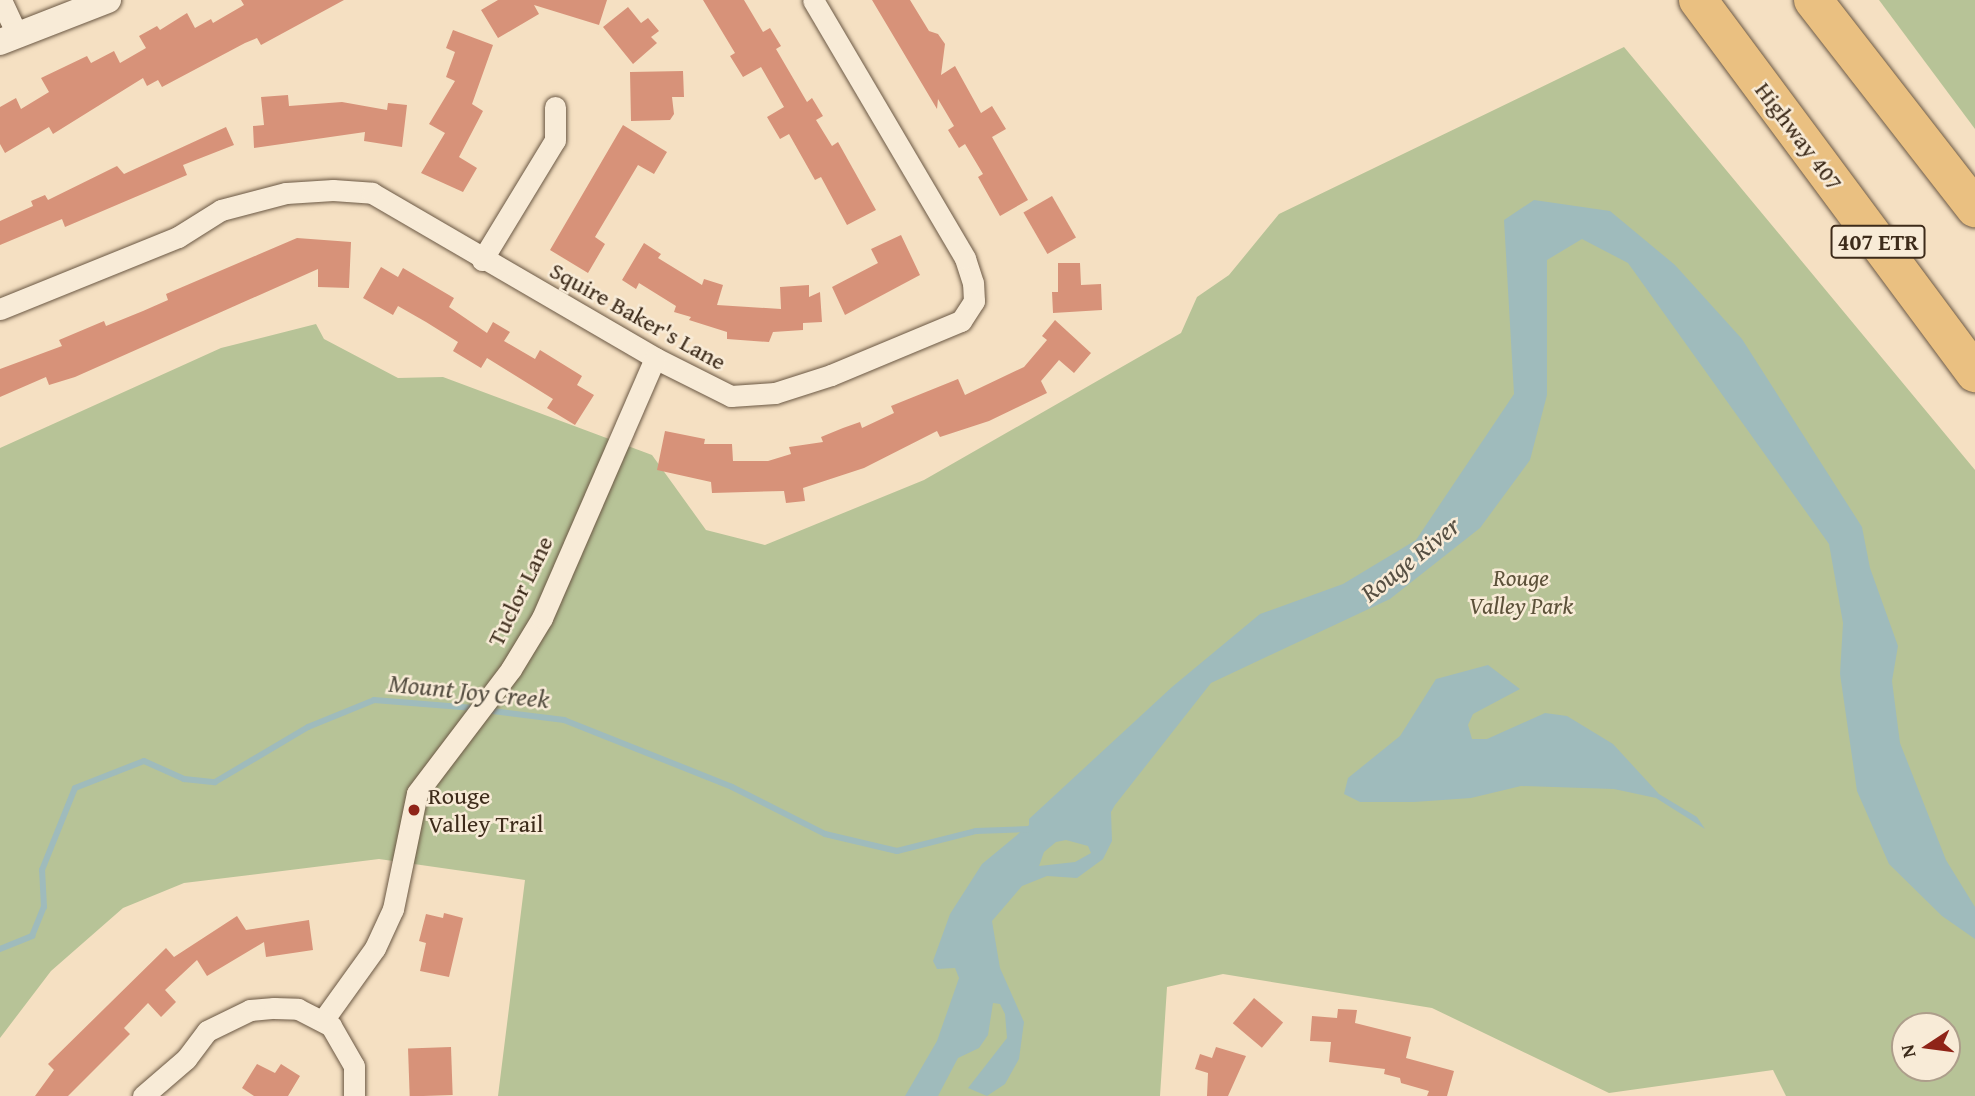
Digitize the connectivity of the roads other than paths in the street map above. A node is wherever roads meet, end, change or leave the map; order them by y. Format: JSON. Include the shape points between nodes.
{"nodes":[{"id":1,"x":1,"y":0,"type":"edge"},
{"id":2,"x":108,"y":0,"type":"edge"},
{"id":3,"x":813,"y":0,"type":"edge"},
{"id":4,"x":1698,"y":0,"type":"edge"},
{"id":5,"x":1814,"y":0,"type":"edge"},
{"id":6,"x":8,"y":38,"type":"edge"},
{"id":7,"x":555,"y":107,"type":"dead end"},
{"id":8,"x":1975,"y":208,"type":"edge"},
{"id":9,"x":482,"y":260,"type":"junction"},
{"id":10,"x":0,"y":309,"type":"edge"},
{"id":11,"x":655,"y":358,"type":"junction"},
{"id":12,"x":1975,"y":373,"type":"edge"},
{"id":13,"x":324,"y":1019,"type":"junction"},
{"id":14,"x":143,"y":1096,"type":"edge"},
{"id":15,"x":354,"y":1096,"type":"edge"}],
"edges":[{"from":1,"to":6,"type":"street"},
{"from":2,"to":6,"type":"street"},
{"from":3,"to":11,"type":"street","name":"Squire Baker's Lane","via":[[965,258],[974,301],[961,321],[775,393],[731,396]]},
{"from":4,"to":12,"type":"highway","name":"Highway 407","number":"407 ETR"},
{"from":5,"to":8,"type":"highway"},
{"from":7,"to":9,"type":"street","via":[[555,140]]},
{"from":9,"to":10,"type":"street","name":"Squire Baker's Lane","via":[[433,225],[372,193],[286,193],[221,210],[178,237]]},
{"from":9,"to":11,"type":"street","name":"Squire Baker's Lane"},
{"from":11,"to":13,"type":"street","name":"Tuclor Lane","via":[[542,618],[511,669],[417,793],[393,909],[375,948]]},
{"from":13,"to":14,"type":"street","via":[[298,1009],[250,1010],[207,1031],[186,1059]]},
{"from":13,"to":15,"type":"street","via":[[343,1041],[354,1066]]}]}
